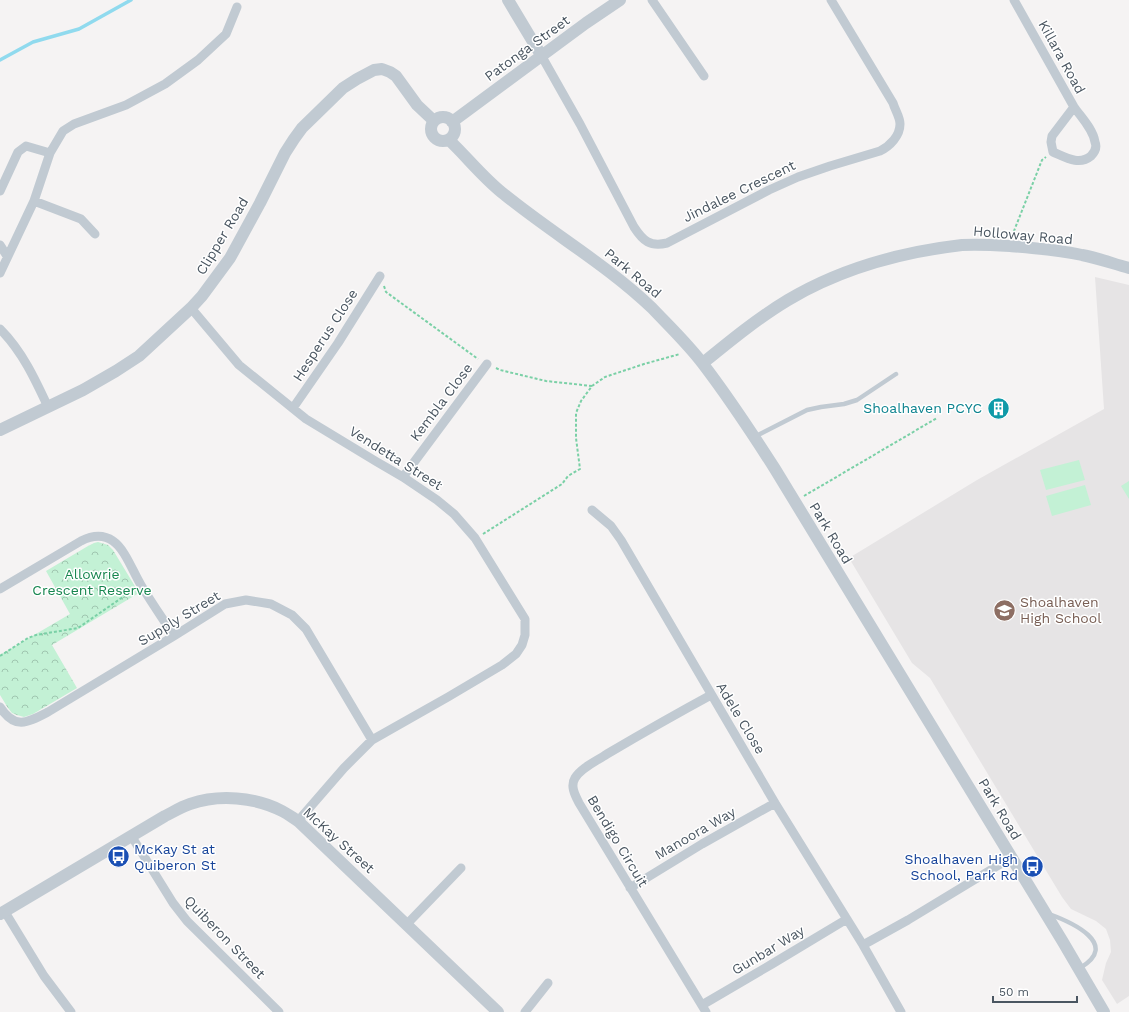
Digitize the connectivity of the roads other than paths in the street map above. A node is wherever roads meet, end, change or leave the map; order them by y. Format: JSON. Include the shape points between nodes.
{"nodes":[{"id":1,"x":508,"y":0,"type":"edge"},
{"id":2,"x":620,"y":0,"type":"edge"},
{"id":3,"x":652,"y":0,"type":"edge"},
{"id":4,"x":830,"y":0,"type":"edge"},
{"id":5,"x":1014,"y":0,"type":"edge"},
{"id":6,"x":238,"y":7,"type":"dead end"},
{"id":7,"x":541,"y":55,"type":"junction"},
{"id":8,"x":704,"y":76,"type":"dead end"},
{"id":9,"x":1074,"y":106,"type":"junction"},
{"id":10,"x":434,"y":121,"type":"junction"},
{"id":11,"x":452,"y":122,"type":"junction"},
{"id":12,"x":449,"y":140,"type":"junction"},
{"id":13,"x":50,"y":153,"type":"junction"},
{"id":14,"x":0,"y":191,"type":"edge"},
{"id":15,"x":34,"y":201,"type":"junction"},
{"id":16,"x":95,"y":234,"type":"dead end"},
{"id":17,"x":0,"y":245,"type":"edge"},
{"id":18,"x":7,"y":256,"type":"junction"},
{"id":19,"x":1129,"y":268,"type":"edge"},
{"id":20,"x":0,"y":273,"type":"edge"},
{"id":21,"x":380,"y":276,"type":"road end"},
{"id":22,"x":191,"y":308,"type":"junction"},
{"id":23,"x":0,"y":329,"type":"edge"},
{"id":24,"x":703,"y":363,"type":"junction"},
{"id":25,"x":487,"y":364,"type":"road end"},
{"id":26,"x":896,"y":374,"type":"dead end"},
{"id":27,"x":48,"y":406,"type":"junction"},
{"id":28,"x":293,"y":408,"type":"junction"},
{"id":29,"x":0,"y":430,"type":"edge"},
{"id":30,"x":754,"y":437,"type":"junction"},
{"id":31,"x":404,"y":477,"type":"junction"},
{"id":32,"x":592,"y":510,"type":"dead end"},
{"id":33,"x":0,"y":588,"type":"edge"},
{"id":34,"x":174,"y":636,"type":"junction"},
{"id":35,"x":711,"y":695,"type":"junction"},
{"id":36,"x":0,"y":706,"type":"edge"},
{"id":37,"x":372,"y":740,"type":"junction"},
{"id":38,"x":775,"y":803,"type":"junction"},
{"id":39,"x":298,"y":821,"type":"junction"},
{"id":40,"x":132,"y":836,"type":"junction"},
{"id":41,"x":1012,"y":857,"type":"junction"},
{"id":42,"x":461,"y":868,"type":"dead end"},
{"id":43,"x":630,"y":888,"type":"junction"},
{"id":44,"x":2,"y":913,"type":"edge"},
{"id":45,"x":1046,"y":913,"type":"junction"},
{"id":46,"x":847,"y":919,"type":"junction"},
{"id":47,"x":407,"y":924,"type":"junction"},
{"id":48,"x":863,"y":945,"type":"junction"},
{"id":49,"x":1079,"y":968,"type":"junction"},
{"id":50,"x":548,"y":983,"type":"dead end"},
{"id":51,"x":704,"y":1008,"type":"edge"},
{"id":52,"x":71,"y":1012,"type":"edge"},
{"id":53,"x":279,"y":1012,"type":"edge"},
{"id":54,"x":498,"y":1012,"type":"edge"},
{"id":55,"x":525,"y":1012,"type":"edge"},
{"id":56,"x":901,"y":1012,"type":"edge"},
{"id":57,"x":1104,"y":1012,"type":"edge"}],
"edges":[{"from":1,"to":7,"type":"street"},
{"from":2,"to":7,"type":"street","name":"Patonga Street"},
{"from":3,"to":8,"type":"street"},
{"from":4,"to":7,"type":"street","name":"Jindalee Crescent","via":[[893,103],[900,124],[896,137],[880,151],[798,177],[660,245],[643,239],[634,227]]},
{"from":5,"to":9,"type":"street","name":"Killara Road"},
{"from":6,"to":13,"type":"street","via":[[226,34],[198,60],[165,84],[126,105],[62,131]]},
{"from":7,"to":11,"type":"street","name":"Patonga Street"},
{"from":9,"to":9,"type":"street","name":"Killara Road","via":[[1052,136],[1051,142],[1053,152],[1079,161],[1093,154],[1096,143]]},
{"from":10,"to":11,"type":"street","via":[[443,117]]},
{"from":10,"to":12,"type":"street","via":[[432,135],[440,141]]},
{"from":10,"to":22,"type":"street","name":"Clipper Road","via":[[417,105],[396,76],[382,69],[374,70],[343,88],[302,128],[285,153],[230,258]]},
{"from":11,"to":12,"type":"street","via":[[455,132]]},
{"from":12,"to":24,"type":"street","name":"Park Road","via":[[489,182],[628,287]]},
{"from":13,"to":14,"type":"street","via":[[26,146],[18,152]]},
{"from":13,"to":15,"type":"street"},
{"from":15,"to":16,"type":"street","via":[[81,219]]},
{"from":15,"to":18,"type":"street"},
{"from":17,"to":18,"type":"street"},
{"from":18,"to":20,"type":"street"},
{"from":19,"to":24,"type":"street","name":"Holloway Road","via":[[1083,255],[991,244],[956,246],[907,254],[858,268],[815,285],[746,328]]},
{"from":21,"to":28,"type":"street","name":"Hesperus Close"},
{"from":22,"to":27,"type":"street","name":"Clipper Road","via":[[139,356],[100,381]]},
{"from":22,"to":28,"type":"street","name":"Vendetta Street","via":[[240,365]]},
{"from":23,"to":27,"type":"street","via":[[21,354]]},
{"from":24,"to":30,"type":"street","name":"Park Road"},
{"from":25,"to":31,"type":"street","name":"Kembla Close"},
{"from":26,"to":30,"type":"lane","via":[[857,400],[807,410]]},
{"from":27,"to":29,"type":"street","name":"Clipper Road"},
{"from":28,"to":31,"type":"street","name":"Vendetta Street","via":[[313,423]]},
{"from":30,"to":41,"type":"street","name":"Park Road"},
{"from":31,"to":37,"type":"street","name":"Vendetta Street","via":[[454,514],[475,538],[525,619],[525,635],[516,654],[502,665]]},
{"from":32,"to":35,"type":"street","name":"Adele Close","via":[[611,526],[621,540]]},
{"from":33,"to":34,"type":"street","via":[[81,541],[99,536],[112,540],[120,548]]},
{"from":34,"to":36,"type":"street","name":"Supply Street","via":[[30,722],[14,721]]},
{"from":34,"to":37,"type":"street","name":"Supply Street","via":[[225,604],[246,600],[271,604],[292,615],[306,629]]},
{"from":35,"to":38,"type":"street","name":"Adele Close"},
{"from":35,"to":43,"type":"street","name":"Bendigo Circuit","via":[[584,769],[575,778],[574,795]]},
{"from":37,"to":39,"type":"street","name":"Vendetta Street"},
{"from":38,"to":43,"type":"street","name":"Manoora Way"},
{"from":38,"to":46,"type":"street","name":"Adele Close"},
{"from":39,"to":40,"type":"street","name":"McKay Street","via":[[282,811],[257,802],[223,798],[188,805]]},
{"from":39,"to":47,"type":"street","name":"McKay Street"},
{"from":40,"to":44,"type":"street","name":"McKay Street"},
{"from":40,"to":53,"type":"street","name":"Quiberon Street","via":[[187,921]]},
{"from":41,"to":45,"type":"street","name":"Park Road"},
{"from":41,"to":48,"type":"street"},
{"from":42,"to":47,"type":"street"},
{"from":43,"to":51,"type":"street","name":"Bendigo Circuit"},
{"from":44,"to":52,"type":"street"},
{"from":45,"to":49,"type":"street","name":"Park Road"},
{"from":45,"to":49,"type":"lane","via":[[1065,920],[1093,940],[1094,955]]},
{"from":46,"to":48,"type":"street","name":"Adele Close"},
{"from":46,"to":51,"type":"street","name":"Gunbar Way"},
{"from":47,"to":54,"type":"street","name":"McKay Street"},
{"from":48,"to":56,"type":"street","name":"Adele Close"},
{"from":49,"to":57,"type":"street","name":"Park Road"},
{"from":50,"to":55,"type":"street"}]}
